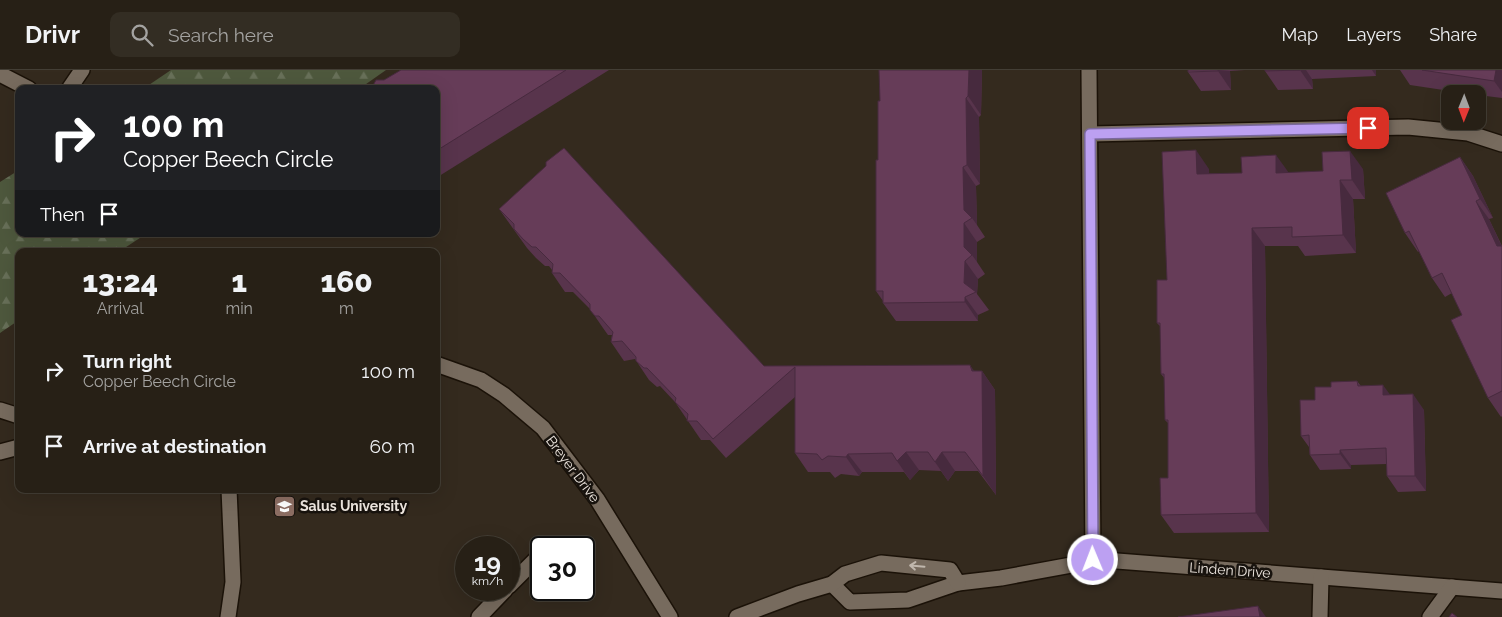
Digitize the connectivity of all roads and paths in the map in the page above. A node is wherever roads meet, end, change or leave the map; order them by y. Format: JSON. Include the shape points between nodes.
{"nodes":[{"id":1,"x":82,"y":70,"type":"edge"},
{"id":2,"x":1089,"y":70,"type":"edge"},
{"id":3,"x":0,"y":74,"type":"edge"},
{"id":4,"x":21,"y":85,"type":"edge"},
{"id":5,"x":72,"y":85,"type":"edge"},
{"id":6,"x":1090,"y":134,"type":"junction"},
{"id":7,"x":1502,"y":144,"type":"edge"},
{"id":8,"x":440,"y":365,"type":"edge"},
{"id":9,"x":0,"y":410,"type":"edge"},
{"id":10,"x":15,"y":415,"type":"edge"},
{"id":11,"x":15,"y":448,"type":"edge"},
{"id":12,"x":0,"y":452,"type":"edge"},
{"id":13,"x":229,"y":493,"type":"edge"},
{"id":14,"x":1093,"y":560,"type":"junction"},
{"id":15,"x":530,"y":565,"type":"edge"},
{"id":16,"x":520,"y":575,"type":"edge"},
{"id":17,"x":1321,"y":577,"type":"junction"},
{"id":18,"x":958,"y":583,"type":"junction"},
{"id":19,"x":832,"y":584,"type":"junction"},
{"id":20,"x":1452,"y":587,"type":"junction"},
{"id":21,"x":1502,"y":592,"type":"edge"},
{"id":22,"x":494,"y":601,"type":"edge"},
{"id":23,"x":228,"y":617,"type":"edge"},
{"id":24,"x":479,"y":617,"type":"edge"},
{"id":25,"x":670,"y":617,"type":"edge"},
{"id":26,"x":737,"y":617,"type":"edge"},
{"id":27,"x":1320,"y":617,"type":"edge"},
{"id":28,"x":1430,"y":617,"type":"edge"}],
"edges":[{"from":1,"to":5,"type":"street"},
{"from":2,"to":6,"type":"street"},
{"from":3,"to":4,"type":"street"},
{"from":6,"to":7,"type":"street","via":[[1408,127],[1468,134]]},
{"from":6,"to":14,"type":"street"},
{"from":8,"to":25,"type":"street","name":"Breyer Drive","via":[[481,380],[543,428],[597,499]]},
{"from":9,"to":10,"type":"street"},
{"from":11,"to":12,"type":"street"},
{"from":13,"to":23,"type":"street","via":[[233,582]]},
{"from":14,"to":17,"type":"street","name":"Linden Drive"},
{"from":14,"to":18,"type":"street","name":"Linden Drive"},
{"from":15,"to":16,"type":"street"},
{"from":17,"to":20,"type":"street","name":"Linden Drive"},
{"from":17,"to":27,"type":"street"},
{"from":18,"to":19,"type":"street","name":"Linden Drive","via":[[908,600],[850,602]]},
{"from":18,"to":19,"type":"street","one_way":true,"via":[[950,570],[880,563],[846,574]]},
{"from":19,"to":26,"type":"street"},
{"from":20,"to":21,"type":"street","name":"Linden Drive"},
{"from":20,"to":28,"type":"street"},
{"from":22,"to":24,"type":"street"}]}
